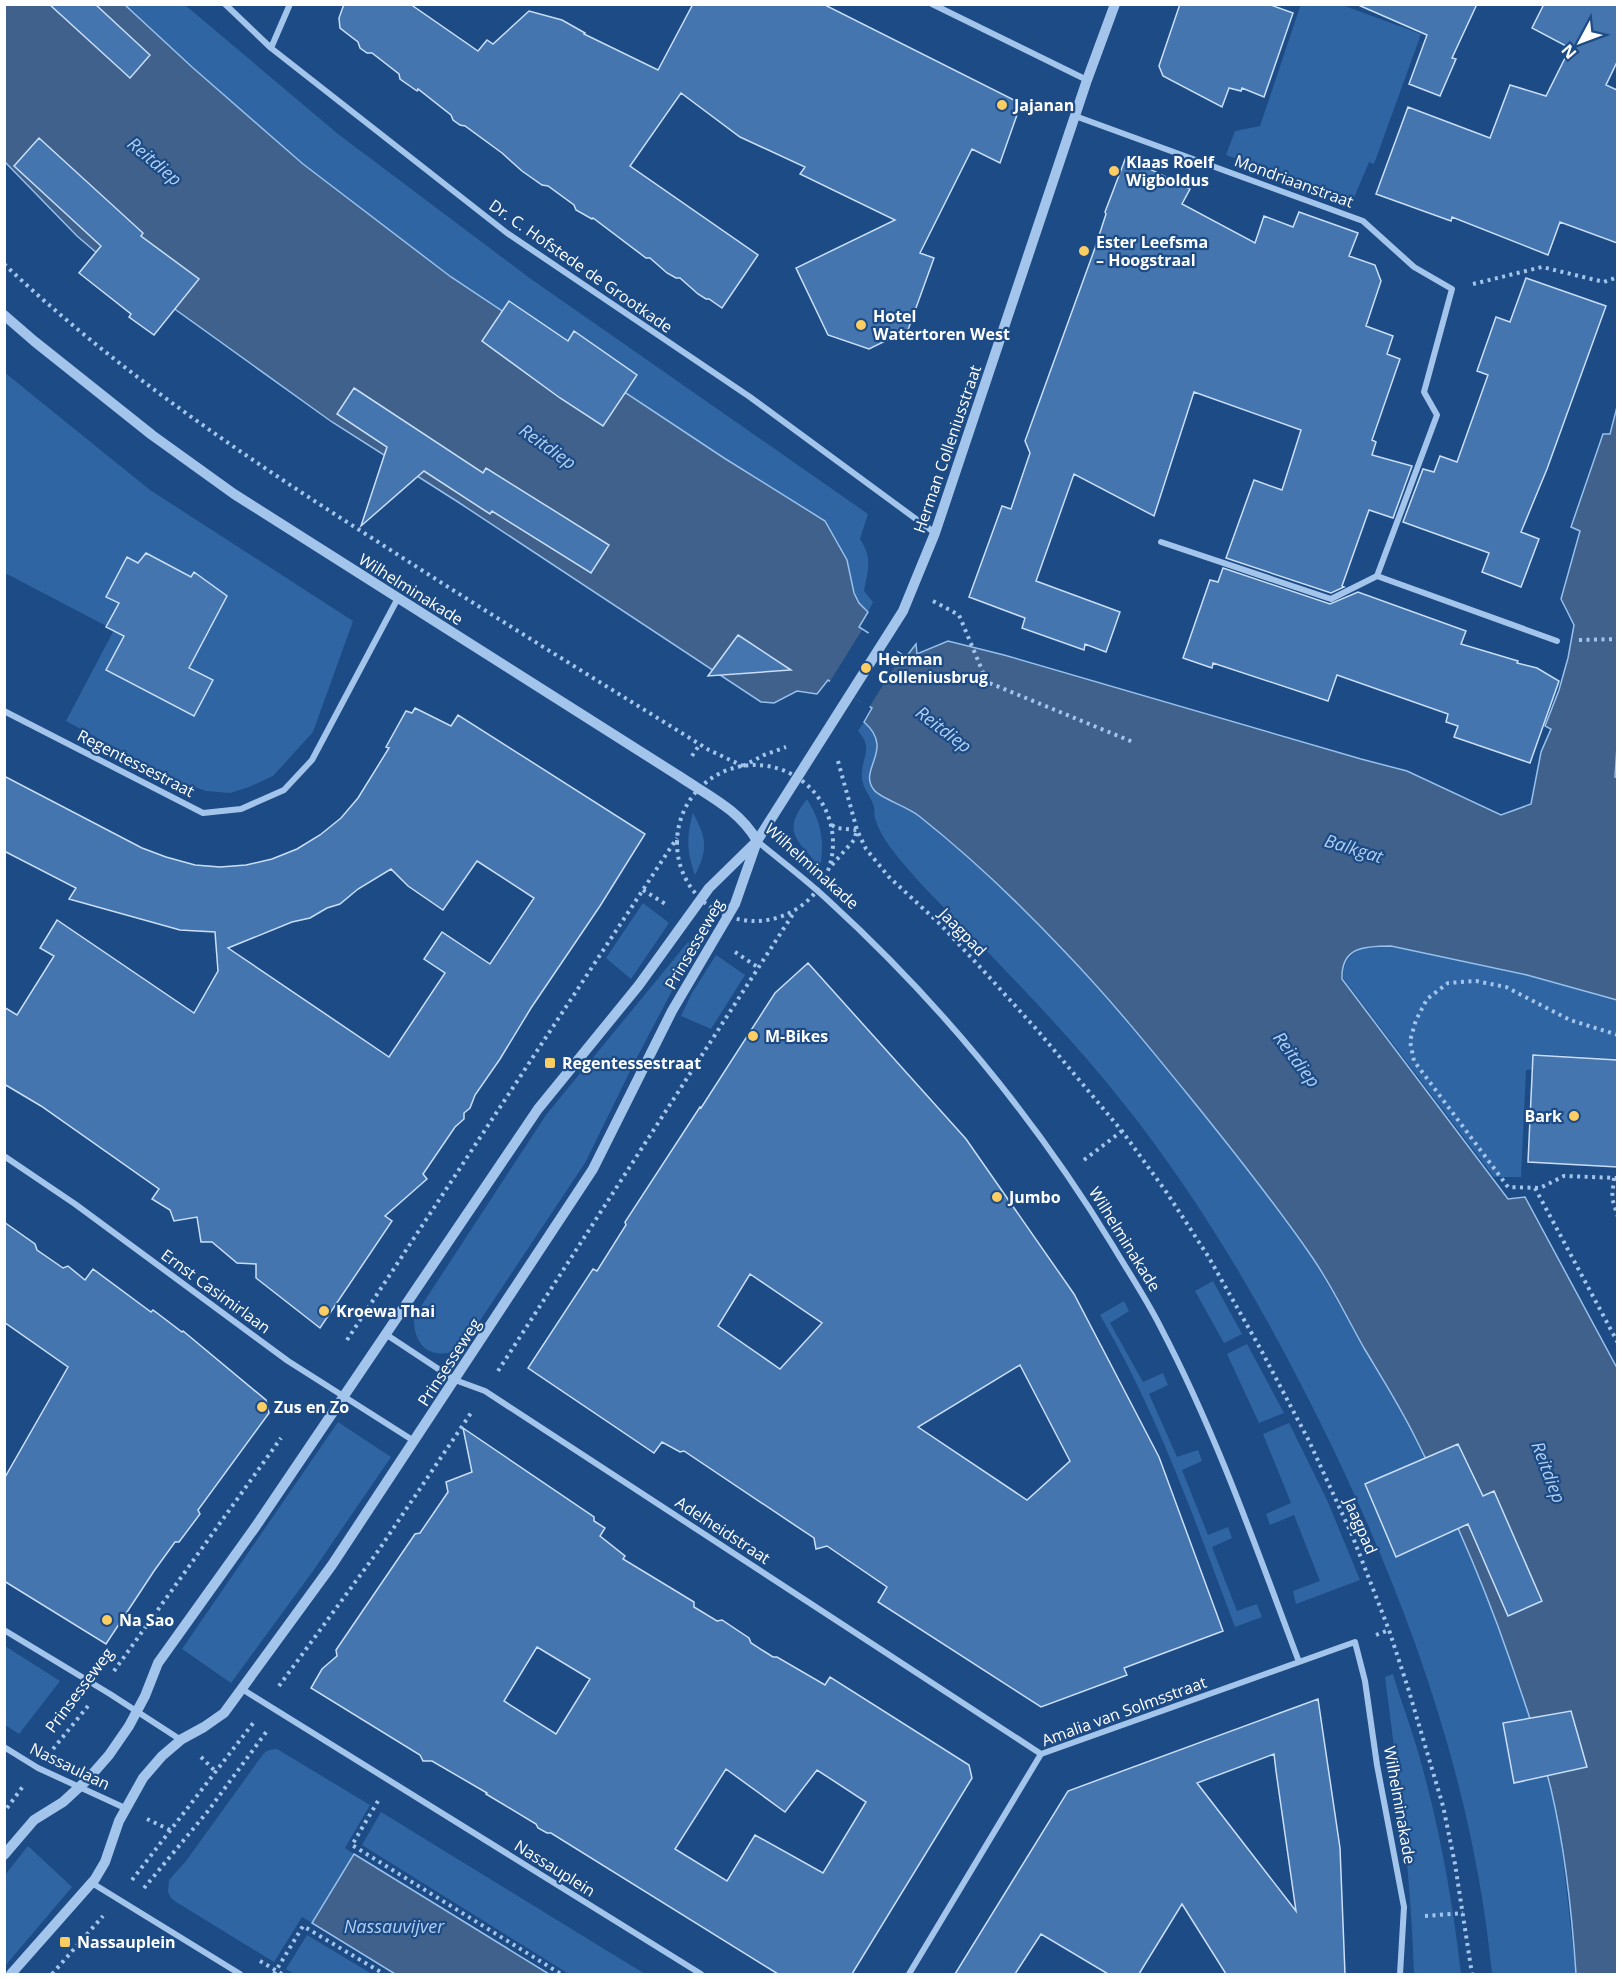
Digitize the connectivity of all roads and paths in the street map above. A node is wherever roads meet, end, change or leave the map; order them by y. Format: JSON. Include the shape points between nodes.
{"nodes":[{"id":1,"x":225,"y":4,"type":"edge"},
{"id":2,"x":290,"y":4,"type":"edge"},
{"id":3,"x":932,"y":4,"type":"edge"},
{"id":4,"x":1115,"y":4,"type":"edge"},
{"id":5,"x":271,"y":48,"type":"junction"},
{"id":6,"x":1087,"y":80,"type":"junction"},
{"id":7,"x":1075,"y":116,"type":"junction"},
{"id":8,"x":4,"y":264,"type":"edge"},
{"id":9,"x":1617,"y":277,"type":"edge"},
{"id":10,"x":1452,"y":289,"type":"junction"},
{"id":11,"x":4,"y":315,"type":"edge"},
{"id":12,"x":935,"y":533,"type":"junction"},
{"id":13,"x":1161,"y":543,"type":"dead end"},
{"id":14,"x":1377,"y":576,"type":"junction"},
{"id":15,"x":398,"y":598,"type":"junction"},
{"id":16,"x":959,"y":615,"type":"dead end"},
{"id":17,"x":1617,"y":639,"type":"edge"},
{"id":18,"x":1557,"y":641,"type":"joint"},
{"id":19,"x":4,"y":711,"type":"edge"},
{"id":20,"x":831,"y":724,"type":"junction"},
{"id":21,"x":1133,"y":742,"type":"dead end"},
{"id":22,"x":743,"y":766,"type":"dead end"},
{"id":23,"x":857,"y":830,"type":"junction"},
{"id":24,"x":677,"y":838,"type":"dead end"},
{"id":25,"x":757,"y":841,"type":"junction"},
{"id":26,"x":795,"y":911,"type":"dead end"},
{"id":27,"x":1617,"y":1035,"type":"edge"},
{"id":28,"x":1122,"y":1131,"type":"junction"},
{"id":29,"x":4,"y":1156,"type":"edge"},
{"id":30,"x":1067,"y":1173,"type":"junction"},
{"id":31,"x":1616,"y":1178,"type":"edge"},
{"id":32,"x":1535,"y":1188,"type":"junction"},
{"id":33,"x":1617,"y":1217,"type":"edge"},
{"id":34,"x":387,"y":1335,"type":"junction"},
{"id":35,"x":346,"y":1342,"type":"dead end"},
{"id":36,"x":1617,"y":1343,"type":"edge"},
{"id":37,"x":455,"y":1380,"type":"junction"},
{"id":38,"x":485,"y":1391,"type":"junction"},
{"id":39,"x":345,"y":1397,"type":"junction"},
{"id":40,"x":286,"y":1431,"type":"dead end"},
{"id":41,"x":415,"y":1441,"type":"junction"},
{"id":42,"x":4,"y":1630,"type":"edge"},
{"id":43,"x":1356,"y":1642,"type":"joint"},
{"id":44,"x":1299,"y":1662,"type":"junction"},
{"id":45,"x":101,"y":1689,"type":"junction"},
{"id":46,"x":242,"y":1689,"type":"junction"},
{"id":47,"x":266,"y":1704,"type":"junction"},
{"id":48,"x":137,"y":1711,"type":"junction"},
{"id":49,"x":255,"y":1719,"type":"dead end"},
{"id":50,"x":267,"y":1730,"type":"dead end"},
{"id":51,"x":181,"y":1740,"type":"junction"},
{"id":52,"x":4,"y":1747,"type":"edge"},
{"id":53,"x":1041,"y":1754,"type":"junction"},
{"id":54,"x":38,"y":1768,"type":"junction"},
{"id":55,"x":79,"y":1787,"type":"junction"},
{"id":56,"x":378,"y":1801,"type":"dead end"},
{"id":57,"x":125,"y":1808,"type":"junction"},
{"id":58,"x":4,"y":1811,"type":"edge"},
{"id":59,"x":4,"y":1856,"type":"edge"},
{"id":60,"x":92,"y":1883,"type":"junction"},
{"id":61,"x":144,"y":1889,"type":"dead end"},
{"id":62,"x":118,"y":1899,"type":"junction"},
{"id":63,"x":1463,"y":1913,"type":"junction"},
{"id":64,"x":1403,"y":1917,"type":"junction"},
{"id":65,"x":11,"y":1974,"type":"edge"},
{"id":66,"x":52,"y":1974,"type":"edge"},
{"id":67,"x":240,"y":1974,"type":"edge"},
{"id":68,"x":274,"y":1974,"type":"edge"},
{"id":69,"x":384,"y":1974,"type":"edge"},
{"id":70,"x":561,"y":1974,"type":"edge"},
{"id":71,"x":701,"y":1974,"type":"edge"},
{"id":72,"x":909,"y":1974,"type":"edge"},
{"id":73,"x":1401,"y":1974,"type":"edge"},
{"id":74,"x":1472,"y":1974,"type":"edge"}],
"edges":[{"from":1,"to":5,"type":"street","name":"Dr. C. Hofstede de Grootkade"},
{"from":2,"to":5,"type":"street"},
{"from":3,"to":6,"type":"street"},
{"from":4,"to":6,"type":"street","name":"Herman Colleniusstraat"},
{"from":5,"to":12,"type":"street","name":"Dr. C. Hofstede de Grootkade","via":[[507,233],[750,397]]},
{"from":6,"to":7,"type":"street","name":"Herman Colleniusstraat"},
{"from":7,"to":10,"type":"street","name":"Mondriaanstraat","via":[[1363,221],[1414,267]]},
{"from":7,"to":12,"type":"street","name":"Herman Colleniusstraat"},
{"from":8,"to":22,"type":"path","name":"Wilhelminakade","via":[[133,374],[266,470],[709,750]]},
{"from":9,"to":10,"type":"path","via":[[1604,282],[1542,267]]},
{"from":10,"to":14,"type":"street","via":[[1424,392],[1437,415]]},
{"from":11,"to":15,"type":"street","name":"Wilhelminakade","via":[[152,435],[234,494]]},
{"from":12,"to":20,"type":"street","name":"Herman Colleniusstraat","via":[[903,611]]},
{"from":13,"to":14,"type":"street","via":[[1331,599]]},
{"from":14,"to":18,"type":"street"},
{"from":15,"to":19,"type":"street","name":"Regentessestraat","via":[[312,760],[284,790],[241,809],[203,813]]},
{"from":15,"to":25,"type":"street","name":"Wilhelminakade","via":[[732,812]]},
{"from":16,"to":21,"type":"path","via":[[987,682]]},
{"from":17,"to":18,"type":"path"},
{"from":20,"to":23,"type":"path","name":"Jaagpad"},
{"from":20,"to":25,"type":"street","name":"Herman Colleniusstraat"},
{"from":23,"to":23,"type":"path","via":[[831,824],[834,846],[830,868],[854,840]]},
{"from":23,"to":28,"type":"path","name":"Jaagpad","via":[[877,864],[981,968]]},
{"from":24,"to":35,"type":"path"},
{"from":25,"to":30,"type":"street","name":"Wilhelminakade","via":[[829,901],[928,1000],[1025,1114]]},
{"from":25,"to":34,"type":"street","name":"Prinsesseweg","via":[[709,888],[639,985],[538,1109]]},
{"from":25,"to":37,"type":"street","name":"Prinsesseweg","via":[[735,904],[672,1011],[593,1169]]},
{"from":26,"to":38,"type":"path"},
{"from":27,"to":32,"type":"path","via":[[1570,1020],[1506,987],[1476,981],[1448,983],[1427,999],[1410,1041],[1414,1061],[1508,1187]]},
{"from":28,"to":30,"type":"path"},
{"from":28,"to":63,"type":"path","name":"Jaagpad","via":[[1220,1277],[1309,1441],[1353,1535],[1389,1630],[1443,1806]]},
{"from":29,"to":39,"type":"street","name":"Ernst Casimirlaan","via":[[288,1361]]},
{"from":30,"to":44,"type":"street","name":"Wilhelminakade","via":[[1142,1294],[1185,1376]]},
{"from":31,"to":32,"type":"path","via":[[1564,1176]]},
{"from":31,"to":33,"type":"path","via":[[1612,1198]]},
{"from":32,"to":36,"type":"path"},
{"from":34,"to":37,"type":"street","name":"Adelheidstraat"},
{"from":34,"to":39,"type":"street","name":"Prinsesseweg"},
{"from":37,"to":38,"type":"street","name":"Adelheidstraat"},
{"from":37,"to":41,"type":"street","name":"Prinsesseweg"},
{"from":38,"to":47,"type":"path","via":[[378,1551]]},
{"from":38,"to":53,"type":"street","name":"Adelheidstraat"},
{"from":39,"to":41,"type":"street","name":"Ernst Casimirlaan"},
{"from":39,"to":48,"type":"street","name":"Prinsesseweg","via":[[158,1663]]},
{"from":40,"to":45,"type":"path","name":"Prinsesseweg"},
{"from":41,"to":46,"type":"street","name":"Prinsesseweg"},
{"from":42,"to":45,"type":"street"},
{"from":43,"to":44,"type":"street","name":"Amalia van Solmsstraat"},
{"from":43,"to":64,"type":"street","name":"Wilhelminakade"},
{"from":44,"to":53,"type":"street","name":"Amalia van Solmsstraat"},
{"from":45,"to":48,"type":"street"},
{"from":45,"to":54,"type":"path","name":"Prinsesseweg"},
{"from":46,"to":47,"type":"street","name":"Nassauplein"},
{"from":46,"to":51,"type":"street","name":"Prinsesseweg","via":[[224,1713]]},
{"from":47,"to":71,"type":"street","name":"Nassauplein"},
{"from":48,"to":51,"type":"street"},
{"from":48,"to":55,"type":"street","name":"Prinsesseweg","via":[[109,1755]]},
{"from":49,"to":62,"type":"path"},
{"from":50,"to":61,"type":"path"},
{"from":51,"to":57,"type":"street","name":"Prinsesseweg","via":[[142,1778]]},
{"from":52,"to":54,"type":"street","name":"Nassaulaan"},
{"from":53,"to":72,"type":"street","name":"Amalia van Solmsstraat"},
{"from":54,"to":55,"type":"street","name":"Nassaulaan"},
{"from":54,"to":58,"type":"path","name":"Prinsesseweg"},
{"from":55,"to":57,"type":"street","name":"Nassaulaan"},
{"from":55,"to":59,"type":"street","name":"Prinsesseweg","via":[[34,1820]]},
{"from":56,"to":70,"type":"path","via":[[352,1845]]},
{"from":57,"to":60,"type":"street","name":"Prinsesseweg","via":[[105,1862]]},
{"from":60,"to":62,"type":"street"},
{"from":60,"to":65,"type":"street","name":"Prinsesseweg"},
{"from":62,"to":66,"type":"path"},
{"from":62,"to":67,"type":"street"},
{"from":63,"to":64,"type":"path"},
{"from":63,"to":74,"type":"path","name":"Jaagpad"},
{"from":64,"to":73,"type":"street","name":"Wilhelminakade"},
{"from":68,"to":69,"type":"path","via":[[303,1926]]}]}
